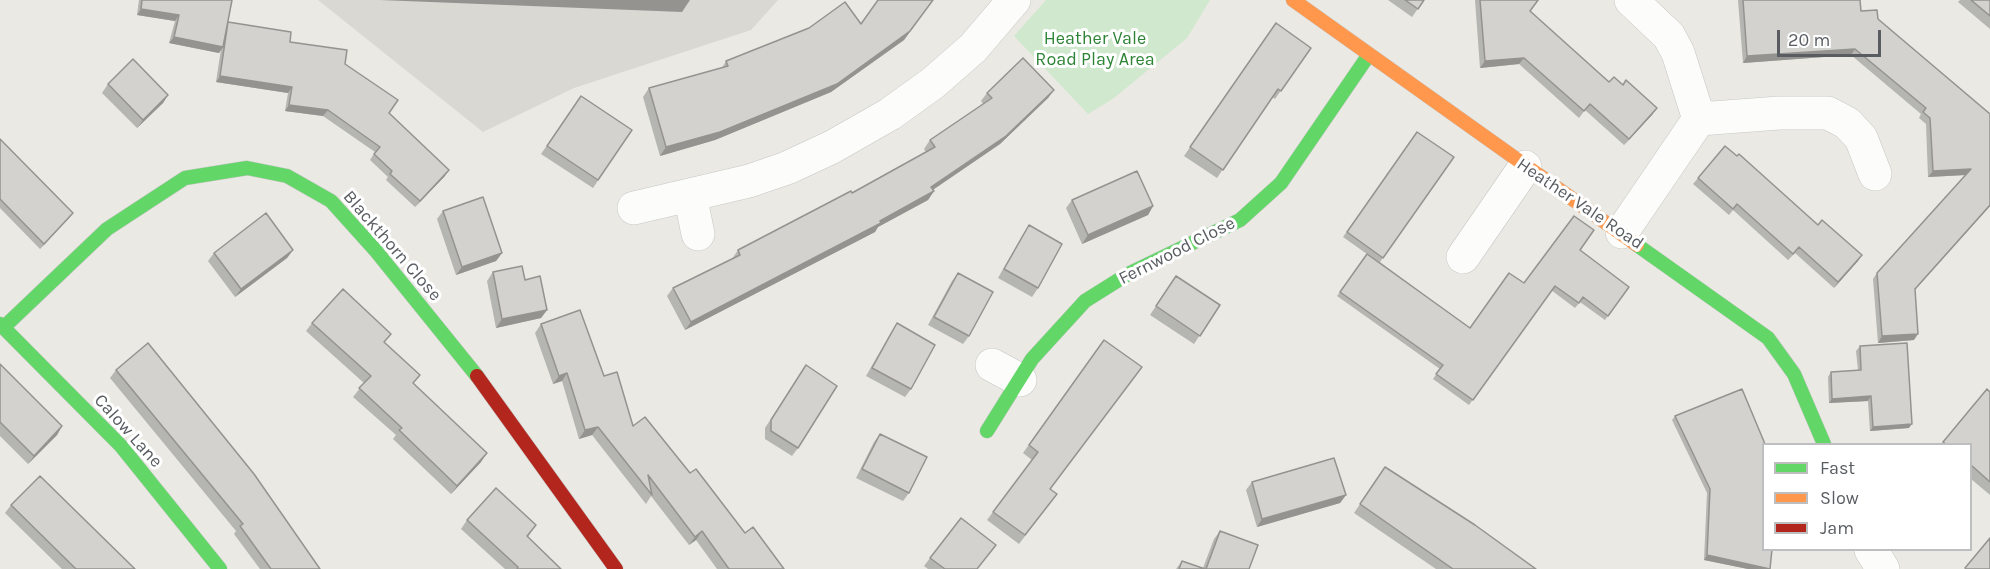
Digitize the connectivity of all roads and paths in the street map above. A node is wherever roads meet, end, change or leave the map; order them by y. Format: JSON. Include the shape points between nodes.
{"nodes":[{"id":1,"x":1014,"y":0,"type":"edge"},
{"id":2,"x":1293,"y":0,"type":"edge"},
{"id":3,"x":1631,"y":0,"type":"edge"},
{"id":4,"x":1368,"y":56,"type":"junction"},
{"id":5,"x":1699,"y":119,"type":"junction"},
{"id":6,"x":1525,"y":167,"type":"junction"},
{"id":7,"x":1875,"y":174,"type":"dead end"},
{"id":8,"x":690,"y":195,"type":"junction"},
{"id":9,"x":634,"y":208,"type":"dead end"},
{"id":10,"x":1622,"y":232,"type":"junction"},
{"id":11,"x":698,"y":234,"type":"dead end"},
{"id":12,"x":1463,"y":257,"type":"dead end"},
{"id":13,"x":2,"y":326,"type":"edge"},
{"id":14,"x":987,"y":431,"type":"dead end"},
{"id":15,"x":1824,"y":443,"type":"edge"},
{"id":16,"x":1872,"y":551,"type":"edge"},
{"id":17,"x":220,"y":569,"type":"edge"},
{"id":18,"x":616,"y":569,"type":"edge"},
{"id":19,"x":1882,"y":569,"type":"edge"}],
"edges":[{"from":1,"to":8,"type":"street","via":[[973,48],[890,114],[787,168]]},
{"from":2,"to":4,"type":"street","name":"Heather Vale Road"},
{"from":3,"to":5,"type":"street","via":[[1669,36]]},
{"from":4,"to":6,"type":"street","name":"Heather Vale Road"},
{"from":4,"to":14,"type":"street","name":"Fernwood Close","via":[[1281,183],[1240,220],[1128,274],[1085,301],[1032,358],[1006,372]]},
{"from":5,"to":7,"type":"street","via":[[1779,112],[1828,113],[1847,123],[1861,138]]},
{"from":5,"to":10,"type":"street"},
{"from":6,"to":10,"type":"street","name":"Heather Vale Road"},
{"from":6,"to":12,"type":"street"},
{"from":8,"to":9,"type":"street"},
{"from":8,"to":11,"type":"street"},
{"from":10,"to":15,"type":"street","name":"Heather Vale Road","via":[[1768,338],[1794,374]]},
{"from":13,"to":17,"type":"street","name":"Calow Lane","via":[[121,446]]},
{"from":13,"to":18,"type":"street","name":"Blackthorn Close","via":[[107,229],[185,178],[247,168],[287,176],[331,201],[376,251],[483,383]]},
{"from":16,"to":19,"type":"street"}]}
